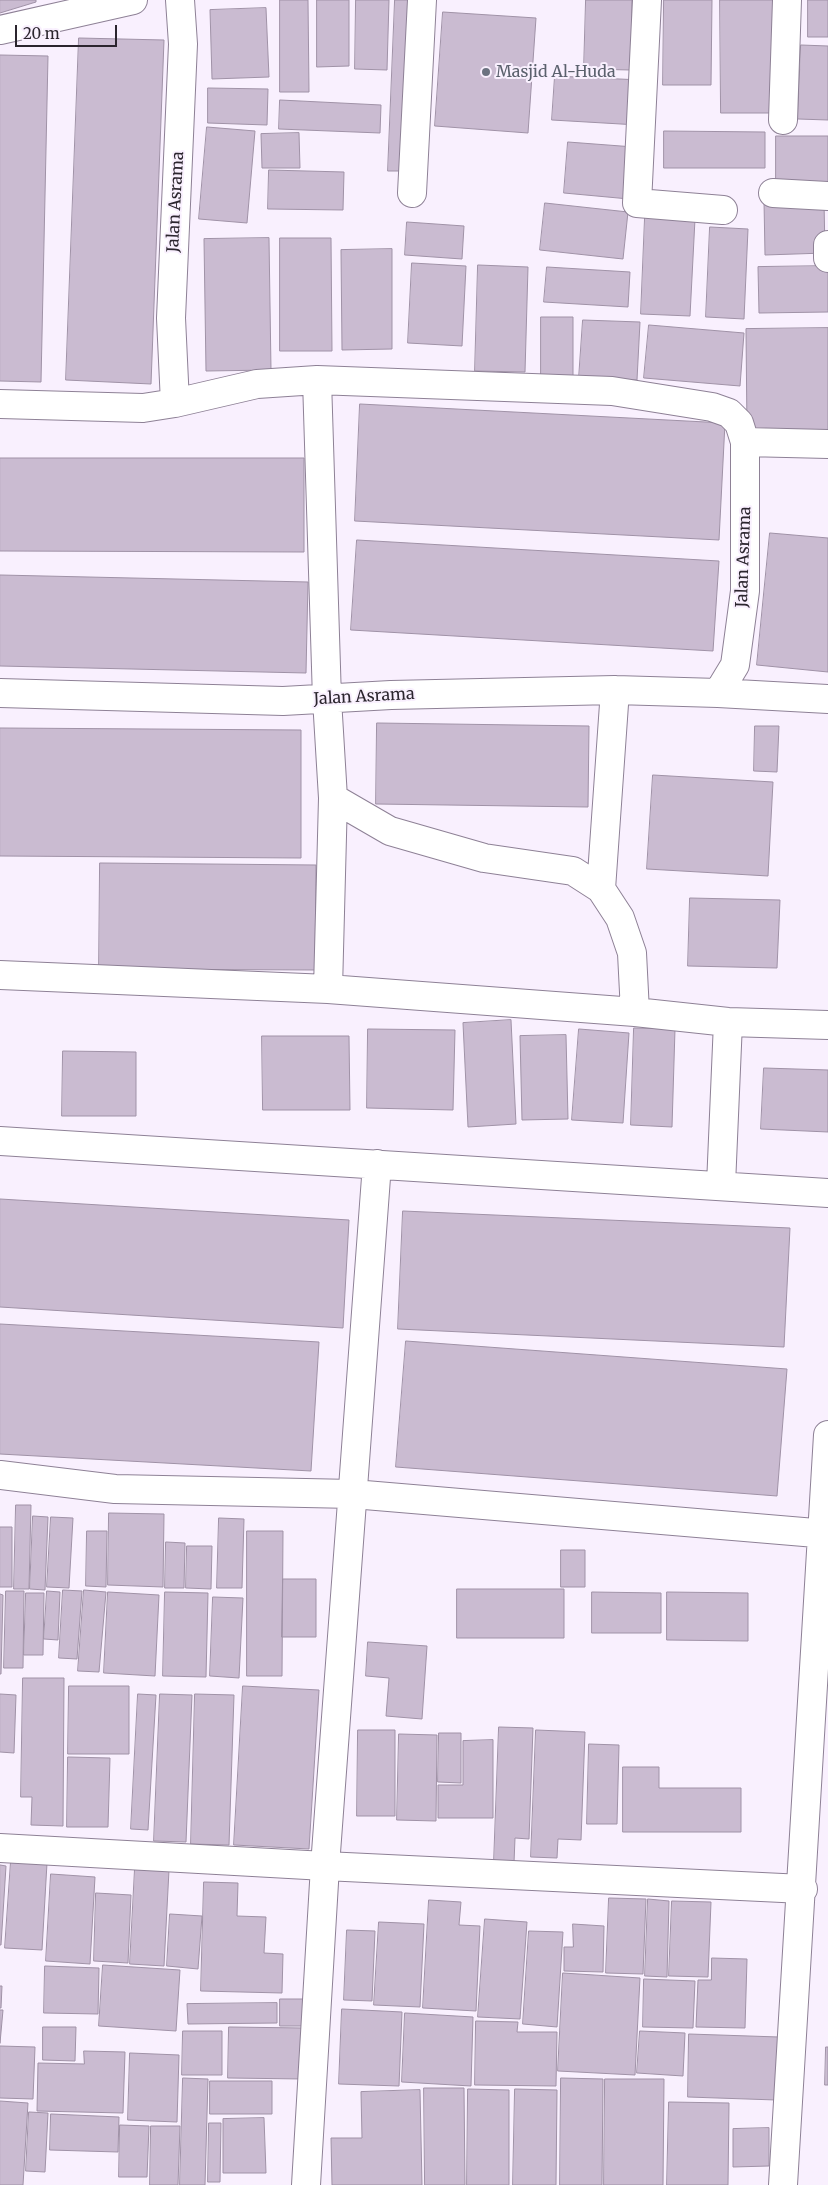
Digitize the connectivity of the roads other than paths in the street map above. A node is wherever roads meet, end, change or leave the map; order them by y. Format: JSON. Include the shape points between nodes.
{"nodes":[{"id":1,"x":133,"y":0,"type":"edge"},
{"id":2,"x":180,"y":0,"type":"edge"},
{"id":3,"x":422,"y":0,"type":"edge"},
{"id":4,"x":646,"y":0,"type":"edge"},
{"id":5,"x":787,"y":0,"type":"edge"},
{"id":6,"x":0,"y":30,"type":"edge"},
{"id":7,"x":783,"y":120,"type":"dead end"},
{"id":8,"x":412,"y":193,"type":"dead end"},
{"id":9,"x":773,"y":193,"type":"dead end"},
{"id":10,"x":828,"y":196,"type":"edge"},
{"id":11,"x":723,"y":210,"type":"dead end"},
{"id":12,"x":828,"y":245,"type":"edge"},
{"id":13,"x":828,"y":258,"type":"edge"},
{"id":14,"x":318,"y":380,"type":"junction"},
{"id":15,"x":175,"y":403,"type":"junction"},
{"id":16,"x":0,"y":404,"type":"edge"},
{"id":17,"x":746,"y":442,"type":"junction"},
{"id":18,"x":828,"y":444,"type":"edge"},
{"id":19,"x":615,"y":690,"type":"junction"},
{"id":20,"x":0,"y":692,"type":"edge"},
{"id":21,"x":718,"y":693,"type":"junction"},
{"id":22,"x":327,"y":699,"type":"junction"},
{"id":23,"x":828,"y":699,"type":"edge"},
{"id":24,"x":333,"y":798,"type":"junction"},
{"id":25,"x":602,"y":889,"type":"junction"},
{"id":26,"x":0,"y":975,"type":"edge"},
{"id":27,"x":328,"y":990,"type":"junction"},
{"id":28,"x":635,"y":1012,"type":"junction"},
{"id":29,"x":728,"y":1022,"type":"junction"},
{"id":30,"x":828,"y":1025,"type":"edge"},
{"id":31,"x":0,"y":1140,"type":"edge"},
{"id":32,"x":378,"y":1164,"type":"junction"},
{"id":33,"x":722,"y":1185,"type":"junction"},
{"id":34,"x":828,"y":1193,"type":"edge"},
{"id":35,"x":828,"y":1436,"type":"edge"},
{"id":36,"x":0,"y":1475,"type":"edge"},
{"id":37,"x":353,"y":1494,"type":"junction"},
{"id":38,"x":826,"y":1534,"type":"edge"},
{"id":39,"x":0,"y":1848,"type":"edge"},
{"id":40,"x":326,"y":1866,"type":"junction"},
{"id":41,"x":803,"y":1889,"type":"junction"},
{"id":42,"x":306,"y":2185,"type":"edge"},
{"id":43,"x":783,"y":2185,"type":"edge"}],
"edges":[{"from":1,"to":6,"type":"street"},
{"from":2,"to":15,"type":"street","name":"Jalan Asrama","via":[[183,44],[171,318]]},
{"from":3,"to":8,"type":"street"},
{"from":4,"to":11,"type":"street","via":[[638,203]]},
{"from":5,"to":7,"type":"street"},
{"from":9,"to":10,"type":"street"},
{"from":12,"to":13,"type":"street"},
{"from":14,"to":15,"type":"street","name":"Jalan Asrama","via":[[257,384]]},
{"from":14,"to":17,"type":"street","name":"Jalan Asrama","via":[[612,391],[712,407],[730,413],[739,423]]},
{"from":14,"to":22,"type":"street"},
{"from":15,"to":16,"type":"street","name":"Jalan Asrama","via":[[143,408]]},
{"from":17,"to":18,"type":"street"},
{"from":17,"to":21,"type":"street","name":"Jalan Asrama","via":[[746,591],[735,665]]},
{"from":19,"to":21,"type":"street","name":"Jalan Asrama"},
{"from":19,"to":22,"type":"street","name":"Jalan Asrama"},
{"from":19,"to":25,"type":"street"},
{"from":20,"to":22,"type":"street","name":"Jalan Asrama","via":[[283,701]]},
{"from":21,"to":23,"type":"street"},
{"from":22,"to":24,"type":"street"},
{"from":24,"to":25,"type":"street","via":[[390,831],[484,858],[573,871]]},
{"from":24,"to":27,"type":"street"},
{"from":25,"to":28,"type":"street","via":[[620,918],[632,953]]},
{"from":26,"to":27,"type":"street"},
{"from":27,"to":28,"type":"street"},
{"from":28,"to":29,"type":"street"},
{"from":29,"to":30,"type":"street"},
{"from":29,"to":33,"type":"street"},
{"from":31,"to":32,"type":"street"},
{"from":32,"to":33,"type":"street"},
{"from":32,"to":37,"type":"street"},
{"from":33,"to":34,"type":"street"},
{"from":35,"to":38,"type":"street"},
{"from":36,"to":37,"type":"street","via":[[115,1489]]},
{"from":37,"to":38,"type":"street"},
{"from":37,"to":40,"type":"street"},
{"from":38,"to":41,"type":"street"},
{"from":39,"to":40,"type":"street"},
{"from":40,"to":41,"type":"street"},
{"from":40,"to":42,"type":"street"},
{"from":41,"to":43,"type":"street"}]}
